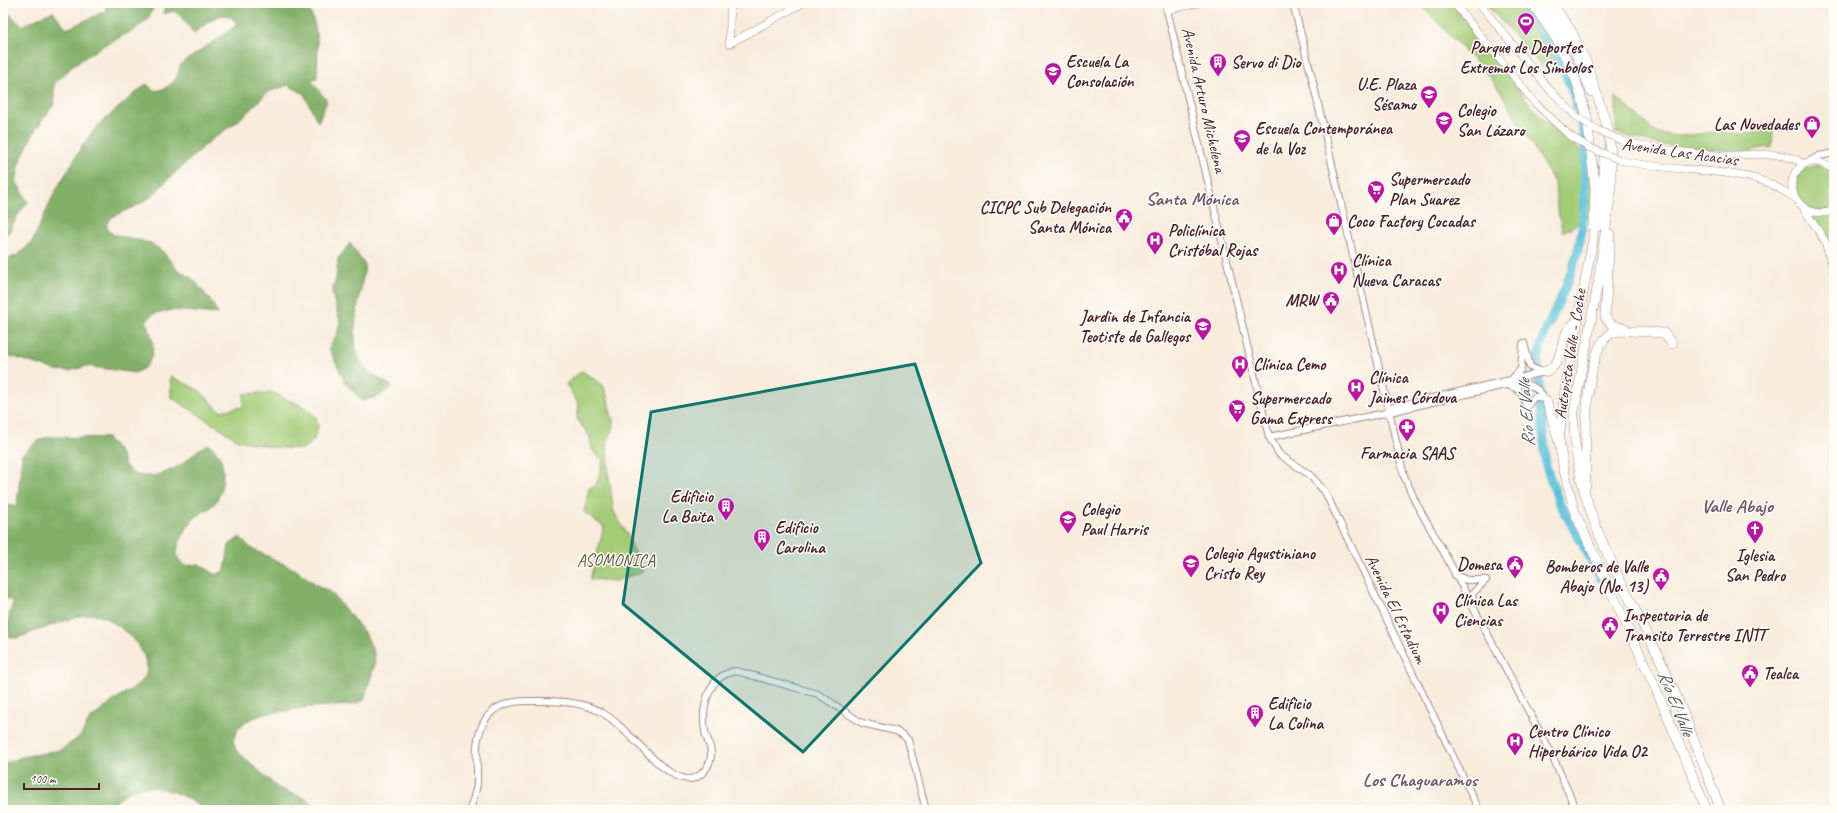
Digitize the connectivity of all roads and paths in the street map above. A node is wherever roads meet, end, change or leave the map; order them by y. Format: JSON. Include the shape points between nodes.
{"nodes":[{"id":1,"x":731,"y":3,"type":"edge"},
{"id":2,"x":803,"y":3,"type":"edge"},
{"id":3,"x":1198,"y":3,"type":"edge"},
{"id":4,"x":1293,"y":3,"type":"edge"},
{"id":5,"x":1454,"y":3,"type":"edge"},
{"id":6,"x":1479,"y":3,"type":"edge"},
{"id":7,"x":1532,"y":3,"type":"edge"},
{"id":8,"x":1541,"y":3,"type":"edge"},
{"id":9,"x":1552,"y":3,"type":"edge"},
{"id":10,"x":1167,"y":6,"type":"edge"},
{"id":11,"x":1834,"y":153,"type":"edge"},
{"id":12,"x":1806,"y":163,"type":"junction"},
{"id":13,"x":1834,"y":169,"type":"edge"},
{"id":14,"x":1612,"y":192,"type":"junction"},
{"id":15,"x":1796,"y":199,"type":"junction"},
{"id":16,"x":1802,"y":205,"type":"junction"},
{"id":17,"x":1834,"y":210,"type":"edge"},
{"id":18,"x":1593,"y":240,"type":"junction"},
{"id":19,"x":1834,"y":273,"type":"edge"},
{"id":20,"x":1577,"y":320,"type":"junction"},
{"id":21,"x":1672,"y":330,"type":"dead end"},
{"id":22,"x":1672,"y":344,"type":"dead end"},
{"id":23,"x":1544,"y":372,"type":"junction"},
{"id":24,"x":1512,"y":379,"type":"junction"},
{"id":25,"x":1505,"y":385,"type":"junction"},
{"id":26,"x":1547,"y":402,"type":"junction"},
{"id":27,"x":1389,"y":410,"type":"junction"},
{"id":28,"x":1269,"y":437,"type":"junction"},
{"id":29,"x":1559,"y":440,"type":"junction"},
{"id":30,"x":1585,"y":495,"type":"junction"},
{"id":31,"x":1455,"y":575,"type":"junction"},
{"id":32,"x":1473,"y":607,"type":"junction"},
{"id":33,"x":1659,"y":687,"type":"junction"},
{"id":34,"x":1705,"y":770,"type":"junction"},
{"id":35,"x":470,"y":810,"type":"edge"},
{"id":36,"x":926,"y":810,"type":"edge"},
{"id":37,"x":1479,"y":810,"type":"edge"},
{"id":38,"x":1576,"y":810,"type":"edge"},
{"id":39,"x":1707,"y":810,"type":"edge"},
{"id":40,"x":1714,"y":810,"type":"edge"},
{"id":41,"x":1721,"y":810,"type":"edge"},
{"id":42,"x":1727,"y":810,"type":"edge"}],
"edges":[{"from":1,"to":2,"type":"main road","via":[[729,44]]},
{"from":3,"to":10,"type":"main road"},
{"from":4,"to":27,"type":"street"},
{"from":5,"to":15,"type":"main road","name":"Avenida Las Acacias","bridge":true,"via":[[1535,103],[1570,136],[1588,147],[1620,160],[1654,167],[1741,176],[1769,184]]},
{"from":6,"to":12,"type":"main road","name":"Avenida Las Acacias","bridge":true,"via":[[1550,90],[1576,116],[1597,130],[1623,141],[1659,149],[1789,157]]},
{"from":7,"to":18,"type":"highway","name":"Autopista Valle - Coche","via":[[1558,42],[1576,80],[1587,117],[1595,188]]},
{"from":8,"to":18,"type":"highway","via":[[1576,53],[1601,120],[1605,166],[1602,211]]},
{"from":9,"to":14,"type":"highway","name":"Autopista Valle - Coche","via":[[1572,32],[1599,98],[1609,132]]},
{"from":10,"to":28,"type":"street","name":"Avenida Arturo Michelena"},
{"from":11,"to":12,"type":"street","via":[[1819,156]]},
{"from":12,"to":13,"type":"main road","name":"Avenida Las Acacias","via":[[1819,162]]},
{"from":12,"to":15,"type":"main road","via":[[1795,172],[1792,182]]},
{"from":14,"to":21,"type":"highway","via":[[1605,316],[1616,328]]},
{"from":14,"to":30,"type":"highway","name":"Autopista Valle - Coche","via":[[1574,411],[1577,461]]},
{"from":15,"to":16,"type":"main road","name":"Avenida Las Acacias"},
{"from":16,"to":17,"type":"main road","via":[[1807,210],[1820,214]]},
{"from":16,"to":19,"type":"main road","via":[[1825,241]]},
{"from":18,"to":20,"type":"highway","name":"Autopista Valle - Coche"},
{"from":20,"to":23,"type":"highway","via":[[1567,331],[1558,362]]},
{"from":20,"to":29,"type":"highway","name":"Autopista Valle - Coche"},
{"from":22,"to":30,"type":"highway","via":[[1664,333],[1619,331],[1603,341],[1592,370],[1588,393]]},
{"from":23,"to":24,"type":"street"},
{"from":23,"to":24,"type":"street","via":[[1530,367],[1524,343],[1521,369]]},
{"from":24,"to":27,"type":"street"},
{"from":25,"to":26,"type":"street","via":[[1530,385],[1538,389]]},
{"from":25,"to":26,"type":"street","via":[[1521,392],[1527,408],[1534,397]]},
{"from":25,"to":27,"type":"street"},
{"from":26,"to":29,"type":"highway"},
{"from":27,"to":28,"type":"street"},
{"from":27,"to":31,"type":"street","via":[[1404,476]]},
{"from":28,"to":37,"type":"street","name":"Avenida El Estadium","via":[[1279,454],[1311,476],[1325,492]]},
{"from":29,"to":33,"type":"highway","name":"Autopista Valle - Coche","via":[[1569,490]]},
{"from":30,"to":34,"type":"highway","name":"Autopista Valle - Coche","via":[[1600,538],[1668,677]]},
{"from":31,"to":32,"type":"street"},
{"from":31,"to":32,"type":"street","via":[[1467,580],[1486,580],[1472,594]]},
{"from":32,"to":38,"type":"street","via":[[1552,755]]},
{"from":33,"to":39,"type":"highway","name":"Autopista Valle - Coche"},
{"from":33,"to":40,"type":"highway","name":"Autopista Valle - Coche","via":[[1693,758]]},
{"from":34,"to":41,"type":"highway"},
{"from":34,"to":42,"type":"highway","via":[[1714,780]]},
{"from":35,"to":36,"type":"street","via":[[477,785],[477,738],[486,718],[497,707],[512,702],[531,701],[592,707],[621,725],[664,769],[676,776],[689,779],[701,775],[711,756],[703,716],[709,692],[719,679],[736,671],[818,694],[866,725],[896,731],[903,735],[908,740]]}]}
